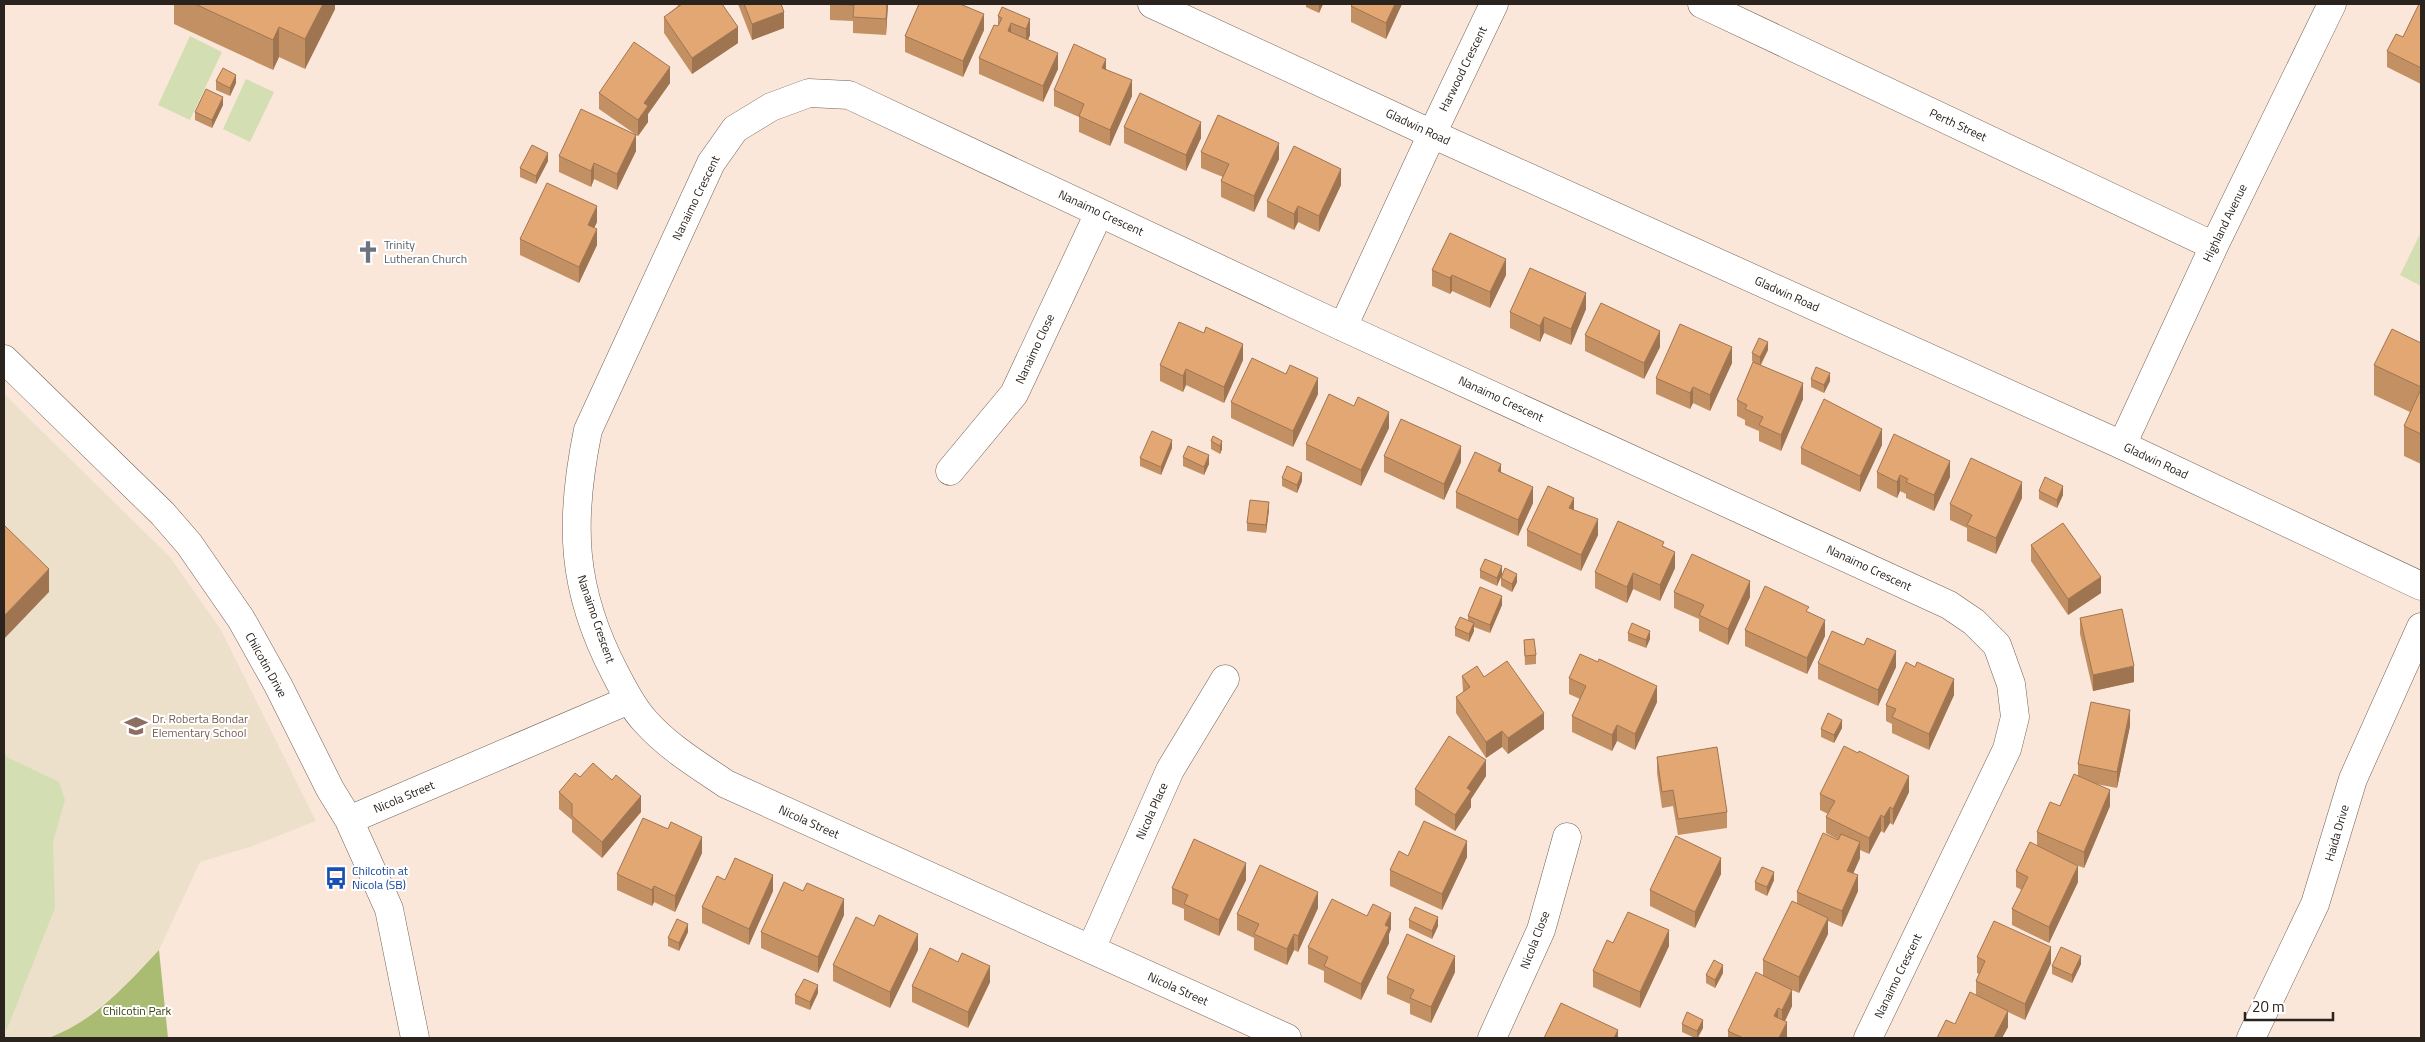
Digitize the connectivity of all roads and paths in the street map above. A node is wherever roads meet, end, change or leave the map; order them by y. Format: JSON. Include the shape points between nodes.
{"nodes":[{"id":1,"x":1152,"y":4,"type":"edge"},
{"id":2,"x":1494,"y":4,"type":"edge"},
{"id":3,"x":1702,"y":4,"type":"edge"},
{"id":4,"x":2332,"y":4,"type":"edge"},
{"id":5,"x":1432,"y":134,"type":"junction"},
{"id":6,"x":1099,"y":213,"type":"junction"},
{"id":7,"x":2214,"y":246,"type":"junction"},
{"id":8,"x":1344,"y":327,"type":"junction"},
{"id":9,"x":4,"y":358,"type":"edge"},
{"id":10,"x":2122,"y":445,"type":"junction"},
{"id":11,"x":950,"y":471,"type":"dead end"},
{"id":12,"x":2421,"y":586,"type":"edge"},
{"id":13,"x":2421,"y":627,"type":"edge"},
{"id":14,"x":1225,"y":678,"type":"dead end"},
{"id":15,"x":629,"y":700,"type":"junction"},
{"id":16,"x":349,"y":820,"type":"junction"},
{"id":17,"x":1567,"y":837,"type":"dead end"},
{"id":18,"x":1091,"y":949,"type":"junction"},
{"id":19,"x":415,"y":1038,"type":"edge"},
{"id":20,"x":1287,"y":1038,"type":"edge"},
{"id":21,"x":1492,"y":1038,"type":"edge"},
{"id":22,"x":1868,"y":1038,"type":"edge"},
{"id":23,"x":2251,"y":1038,"type":"edge"}],
"edges":[{"from":1,"to":5,"type":"street","name":"Gladwin Road"},
{"from":2,"to":5,"type":"street","name":"Harwood Crescent"},
{"from":3,"to":7,"type":"street","name":"Perth Street"},
{"from":4,"to":7,"type":"street","name":"Highland Avenue"},
{"from":5,"to":8,"type":"street"},
{"from":5,"to":10,"type":"street","name":"Gladwin Road"},
{"from":6,"to":8,"type":"street","name":"Nanaimo Crescent"},
{"from":6,"to":11,"type":"street","name":"Nanaimo Close","via":[[1014,394]]},
{"from":6,"to":15,"type":"street","name":"Nanaimo Crescent","via":[[849,95],[809,93],[771,107],[735,129],[711,163],[612,376],[588,430],[580,467],[575,516],[577,565],[604,653]]},
{"from":7,"to":10,"type":"street","name":"Highland Avenue"},
{"from":8,"to":22,"type":"street","name":"Nanaimo Crescent","via":[[1949,605],[1974,622],[1997,645],[2012,684],[2015,717],[2007,749]]},
{"from":9,"to":16,"type":"street","name":"Chilcotin Drive","via":[[163,514],[189,544],[241,620]]},
{"from":10,"to":12,"type":"street","name":"Gladwin Road"},
{"from":13,"to":23,"type":"street","name":"Haida Drive","via":[[2353,779],[2315,904]]},
{"from":14,"to":18,"type":"street","name":"Nicola Place","via":[[1170,770]]},
{"from":15,"to":16,"type":"street","name":"Nicola Street"},
{"from":15,"to":18,"type":"street","name":"Nicola Street","via":[[665,741],[726,784]]},
{"from":16,"to":19,"type":"street","name":"Chilcotin Drive","via":[[389,909]]},
{"from":17,"to":21,"type":"street","name":"Nicola Close","via":[[1541,930]]},
{"from":18,"to":20,"type":"street","name":"Nicola Street"}]}
